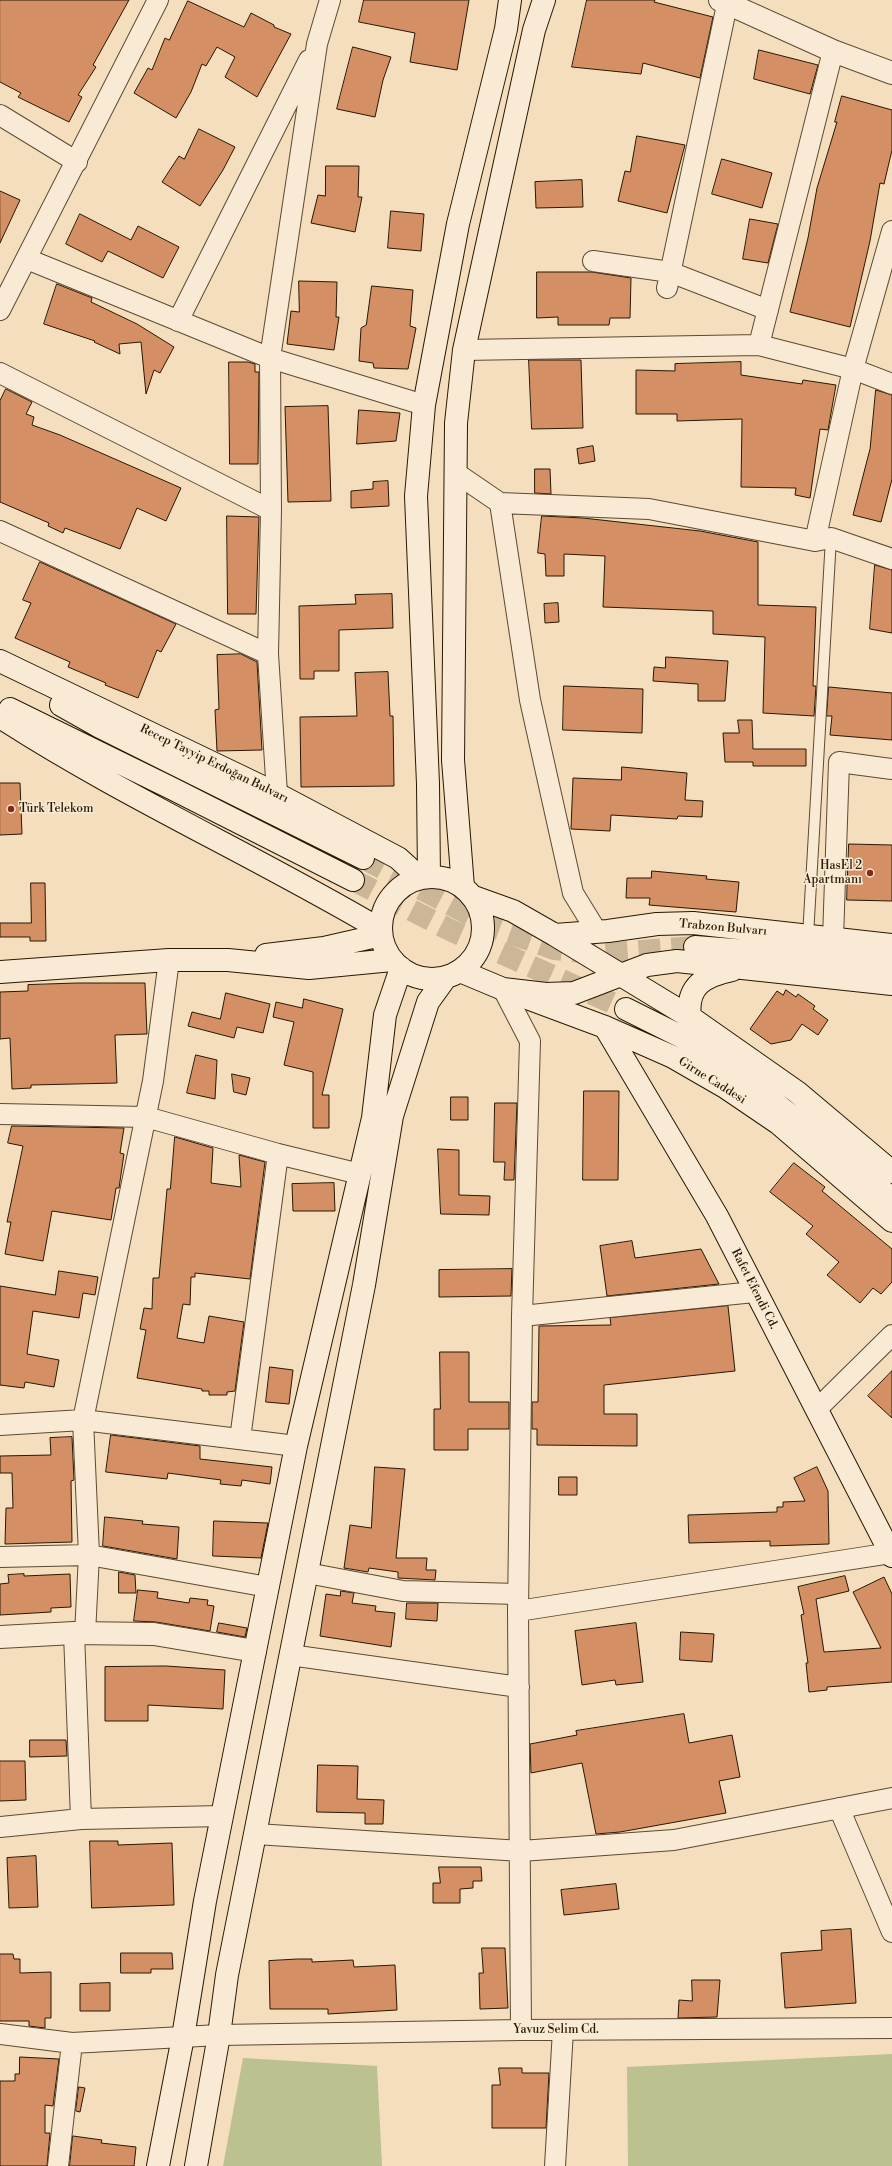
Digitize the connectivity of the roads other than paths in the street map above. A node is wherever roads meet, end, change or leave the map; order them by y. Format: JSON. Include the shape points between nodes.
{"nodes":[{"id":1,"x":158,"y":0,"type":"edge"},
{"id":2,"x":330,"y":0,"type":"edge"},
{"id":3,"x":510,"y":0,"type":"edge"},
{"id":4,"x":544,"y":0,"type":"edge"},
{"id":5,"x":725,"y":1,"type":"edge"},
{"id":6,"x":318,"y":44,"type":"junction"},
{"id":7,"x":833,"y":51,"type":"junction"},
{"id":8,"x":892,"y":73,"type":"edge"},
{"id":9,"x":0,"y":115,"type":"edge"},
{"id":10,"x":77,"y":162,"type":"junction"},
{"id":11,"x":892,"y":231,"type":"edge"},
{"id":12,"x":27,"y":258,"type":"junction"},
{"id":13,"x":593,"y":261,"type":"dead end"},
{"id":14,"x":669,"y":280,"type":"junction"},
{"id":15,"x":0,"y":310,"type":"edge"},
{"id":16,"x":768,"y":310,"type":"junction"},
{"id":17,"x":178,"y":321,"type":"junction"},
{"id":18,"x":759,"y":345,"type":"junction"},
{"id":19,"x":464,"y":350,"type":"junction"},
{"id":20,"x":270,"y":358,"type":"junction"},
{"id":21,"x":853,"y":369,"type":"junction"},
{"id":22,"x":0,"y":374,"type":"edge"},
{"id":23,"x":892,"y":384,"type":"edge"},
{"id":24,"x":424,"y":405,"type":"junction"},
{"id":25,"x":456,"y":473,"type":"junction"},
{"id":26,"x":500,"y":503,"type":"junction"},
{"id":27,"x":271,"y":510,"type":"junction"},
{"id":28,"x":0,"y":531,"type":"edge"},
{"id":29,"x":823,"y":539,"type":"junction"},
{"id":30,"x":892,"y":559,"type":"edge"},
{"id":31,"x":268,"y":654,"type":"junction"},
{"id":32,"x":0,"y":661,"type":"edge"},
{"id":33,"x":0,"y":669,"type":"edge"},
{"id":34,"x":0,"y":704,"type":"edge"},
{"id":35,"x":0,"y":717,"type":"edge"},
{"id":36,"x":892,"y":769,"type":"edge"},
{"id":37,"x":278,"y":794,"type":"junction"},
{"id":38,"x":363,"y":858,"type":"tunnel mouth"},
{"id":39,"x":424,"y":878,"type":"junction"},
{"id":40,"x":352,"y":880,"type":"tunnel mouth"},
{"id":41,"x":469,"y":892,"type":"junction"},
{"id":42,"x":381,"y":932,"type":"junction"},
{"id":43,"x":598,"y":932,"type":"junction"},
{"id":44,"x":555,"y":935,"type":"junction"},
{"id":45,"x":808,"y":936,"type":"junction"},
{"id":46,"x":833,"y":939,"type":"junction"},
{"id":47,"x":892,"y":945,"type":"edge"},
{"id":48,"x":695,"y":947,"type":"tunnel mouth"},
{"id":49,"x":169,"y":960,"type":"junction"},
{"id":50,"x":228,"y":960,"type":"junction"},
{"id":51,"x":892,"y":962,"type":"edge"},
{"id":52,"x":396,"y":964,"type":"junction"},
{"id":53,"x":739,"y":969,"type":"junction"},
{"id":54,"x":0,"y":972,"type":"edge"},
{"id":55,"x":453,"y":974,"type":"junction"},
{"id":56,"x":618,"y":975,"type":"junction"},
{"id":57,"x":892,"y":984,"type":"edge"},
{"id":58,"x":502,"y":990,"type":"junction"},
{"id":59,"x":626,"y":1009,"type":"tunnel mouth"},
{"id":60,"x":690,"y":1018,"type":"junction"},
{"id":61,"x":605,"y":1028,"type":"junction"},
{"id":62,"x":0,"y":1114,"type":"edge"},
{"id":63,"x":146,"y":1117,"type":"junction"},
{"id":64,"x":278,"y":1154,"type":"junction"},
{"id":65,"x":892,"y":1172,"type":"edge"},
{"id":66,"x":360,"y":1174,"type":"junction"},
{"id":67,"x":892,"y":1200,"type":"edge"},
{"id":68,"x":892,"y":1221,"type":"edge"},
{"id":69,"x":754,"y":1292,"type":"junction"},
{"id":70,"x":522,"y":1316,"type":"junction"},
{"id":71,"x":892,"y":1335,"type":"edge"},
{"id":72,"x":817,"y":1409,"type":"junction"},
{"id":73,"x":83,"y":1420,"type":"junction"},
{"id":74,"x":0,"y":1425,"type":"edge"},
{"id":75,"x":240,"y":1439,"type":"junction"},
{"id":76,"x":296,"y":1446,"type":"junction"},
{"id":77,"x":89,"y":1555,"type":"junction"},
{"id":78,"x":891,"y":1555,"type":"edge"},
{"id":79,"x":0,"y":1557,"type":"edge"},
{"id":80,"x":307,"y":1573,"type":"junction"},
{"id":81,"x":268,"y":1587,"type":"junction"},
{"id":82,"x":518,"y":1602,"type":"junction"},
{"id":83,"x":79,"y":1634,"type":"junction"},
{"id":84,"x":0,"y":1637,"type":"edge"},
{"id":85,"x":255,"y":1650,"type":"junction"},
{"id":86,"x":290,"y":1655,"type":"junction"},
{"id":87,"x":519,"y":1687,"type":"junction"},
{"id":88,"x":892,"y":1798,"type":"edge"},
{"id":89,"x":839,"y":1808,"type":"junction"},
{"id":90,"x":222,"y":1816,"type":"junction"},
{"id":91,"x":81,"y":1818,"type":"junction"},
{"id":92,"x":0,"y":1826,"type":"edge"},
{"id":93,"x":256,"y":1834,"type":"junction"},
{"id":94,"x":521,"y":1851,"type":"junction"},
{"id":95,"x":892,"y":1932,"type":"edge"},
{"id":96,"x":892,"y":2028,"type":"edge"},
{"id":97,"x":521,"y":2030,"type":"junction"},
{"id":98,"x":563,"y":2030,"type":"junction"},
{"id":99,"x":0,"y":2034,"type":"edge"},
{"id":100,"x":219,"y":2035,"type":"junction"},
{"id":101,"x":183,"y":2037,"type":"junction"},
{"id":102,"x":72,"y":2043,"type":"junction"},
{"id":103,"x":58,"y":2166,"type":"edge"},
{"id":104,"x":158,"y":2166,"type":"edge"},
{"id":105,"x":196,"y":2166,"type":"edge"},
{"id":106,"x":555,"y":2166,"type":"edge"}],
"edges":[{"from":1,"to":10,"type":"street"},
{"from":2,"to":6,"type":"street"},
{"from":3,"to":24,"type":"main road","via":[[506,29],[458,224]]},
{"from":4,"to":19,"type":"main road","via":[[534,30]]},
{"from":5,"to":7,"type":"main road"},
{"from":5,"to":14,"type":"street"},
{"from":6,"to":17,"type":"street"},
{"from":6,"to":20,"type":"street"},
{"from":7,"to":8,"type":"main road"},
{"from":7,"to":16,"type":"street"},
{"from":9,"to":10,"type":"street"},
{"from":10,"to":12,"type":"street"},
{"from":11,"to":21,"type":"street"},
{"from":12,"to":15,"type":"street"},
{"from":12,"to":17,"type":"street"},
{"from":13,"to":14,"type":"street"},
{"from":14,"to":16,"type":"street"},
{"from":16,"to":18,"type":"street"},
{"from":17,"to":20,"type":"street"},
{"from":18,"to":19,"type":"street"},
{"from":18,"to":21,"type":"street"},
{"from":19,"to":25,"type":"main road","via":[[456,423]]},
{"from":20,"to":24,"type":"street"},
{"from":20,"to":27,"type":"street"},
{"from":21,"to":23,"type":"street"},
{"from":21,"to":29,"type":"street"},
{"from":22,"to":27,"type":"street"},
{"from":24,"to":39,"type":"main road","via":[[416,496],[428,784]]},
{"from":25,"to":26,"type":"street"},
{"from":25,"to":41,"type":"main road","via":[[453,760]]},
{"from":26,"to":29,"type":"street","via":[[648,509]]},
{"from":26,"to":43,"type":"street","via":[[530,700],[573,894]]},
{"from":27,"to":31,"type":"street"},
{"from":28,"to":31,"type":"street"},
{"from":29,"to":30,"type":"street"},
{"from":29,"to":45,"type":"lane"},
{"from":31,"to":37,"type":"street"},
{"from":32,"to":37,"type":"main road","name":"Recep Tayyip Erdoğan Bulvarı"},
{"from":33,"to":38,"type":"main road","via":[[100,727]]},
{"from":34,"to":40,"type":"main road"},
{"from":35,"to":42,"type":"main road","via":[[53,752],[322,895]]},
{"from":36,"to":46,"type":"street","via":[[838,762]]},
{"from":37,"to":39,"type":"main road","name":"Recep Tayyip Erdoğan Bulvarı","via":[[398,858]]},
{"from":39,"to":41,"type":"main road","via":[[436,876],[451,880]]},
{"from":39,"to":42,"type":"main road","via":[[408,882],[388,902],[382,916]]},
{"from":41,"to":44,"type":"main road","via":[[513,911]]},
{"from":41,"to":55,"type":"main road","via":[[481,909],[483,937],[479,951],[470,962]]},
{"from":42,"to":50,"type":"main road","via":[[324,948]]},
{"from":42,"to":52,"type":"main road","via":[[386,949]]},
{"from":43,"to":44,"type":"main road","name":"Trabzon Bulvarı"},
{"from":43,"to":45,"type":"main road","name":"Trabzon Bulvarı","via":[[657,924],[694,923]]},
{"from":44,"to":56,"type":"main road"},
{"from":45,"to":46,"type":"main road","name":"Trabzon Bulvarı"},
{"from":46,"to":47,"type":"main road","name":"Trabzon Bulvarı"},
{"from":48,"to":51,"type":"main road"},
{"from":49,"to":50,"type":"main road"},
{"from":49,"to":54,"type":"main road"},
{"from":49,"to":63,"type":"street","via":[[154,1081]]},
{"from":50,"to":52,"type":"main road","via":[[309,968]]},
{"from":52,"to":55,"type":"main road","via":[[423,978]]},
{"from":52,"to":66,"type":"main road","via":[[385,1015],[373,1118]]},
{"from":53,"to":56,"type":"main road","via":[[677,961],[647,965]]},
{"from":53,"to":57,"type":"main road"},
{"from":53,"to":60,"type":"main road","via":[[707,978],[696,988],[689,1003]]},
{"from":55,"to":58,"type":"main road"},
{"from":55,"to":80,"type":"main road","via":[[428,1002],[392,1116],[364,1285]]},
{"from":56,"to":58,"type":"main road","via":[[574,993],[546,994]]},
{"from":56,"to":60,"type":"main road"},
{"from":58,"to":61,"type":"main road","name":"Girne Caddesi"},
{"from":58,"to":70,"type":"street","via":[[530,1041]]},
{"from":59,"to":67,"type":"main road","name":"Girne Caddesi","via":[[684,1038],[755,1088],[829,1145]]},
{"from":60,"to":65,"type":"main road","via":[[797,1092]]},
{"from":61,"to":68,"type":"main road","name":"Girne Caddesi","via":[[673,1057],[725,1087],[778,1123]]},
{"from":61,"to":69,"type":"main road","name":"Rafet Efendi Cd.","via":[[716,1216]]},
{"from":62,"to":63,"type":"street"},
{"from":63,"to":64,"type":"street"},
{"from":63,"to":73,"type":"street"},
{"from":64,"to":66,"type":"street"},
{"from":64,"to":75,"type":"street"},
{"from":66,"to":76,"type":"main road"},
{"from":69,"to":70,"type":"street"},
{"from":69,"to":72,"type":"main road","name":"Rafet Efendi Cd."},
{"from":70,"to":82,"type":"street"},
{"from":71,"to":72,"type":"street"},
{"from":72,"to":78,"type":"main road","name":"Rafet Efendi Cd."},
{"from":73,"to":74,"type":"street"},
{"from":73,"to":75,"type":"street"},
{"from":73,"to":77,"type":"street"},
{"from":75,"to":76,"type":"street"},
{"from":76,"to":81,"type":"main road"},
{"from":77,"to":79,"type":"street"},
{"from":77,"to":81,"type":"street"},
{"from":77,"to":83,"type":"street"},
{"from":78,"to":82,"type":"street"},
{"from":80,"to":82,"type":"street","via":[[403,1591]]},
{"from":80,"to":86,"type":"main road"},
{"from":81,"to":85,"type":"main road"},
{"from":82,"to":87,"type":"street"},
{"from":83,"to":84,"type":"main road"},
{"from":83,"to":85,"type":"main road","via":[[154,1634]]},
{"from":83,"to":91,"type":"street"},
{"from":85,"to":90,"type":"main road"},
{"from":86,"to":87,"type":"street"},
{"from":86,"to":93,"type":"main road"},
{"from":87,"to":94,"type":"street"},
{"from":88,"to":89,"type":"street"},
{"from":89,"to":94,"type":"street","via":[[674,1840]]},
{"from":89,"to":95,"type":"street"},
{"from":90,"to":91,"type":"street"},
{"from":90,"to":101,"type":"main road"},
{"from":91,"to":92,"type":"street"},
{"from":93,"to":94,"type":"street"},
{"from":93,"to":100,"type":"main road","via":[[227,1975]]},
{"from":94,"to":97,"type":"street"},
{"from":96,"to":98,"type":"street","name":"Yavuz Selim Cd."},
{"from":97,"to":98,"type":"street","name":"Yavuz Selim Cd."},
{"from":97,"to":100,"type":"street","name":"Yavuz Selim Cd."},
{"from":98,"to":106,"type":"street"},
{"from":99,"to":102,"type":"street","name":"Yavuz Selim Cd."},
{"from":100,"to":101,"type":"street","name":"Yavuz Selim Cd."},
{"from":100,"to":105,"type":"main road"},
{"from":101,"to":102,"type":"street","name":"Yavuz Selim Cd."},
{"from":101,"to":104,"type":"main road"},
{"from":102,"to":103,"type":"street"}]}
